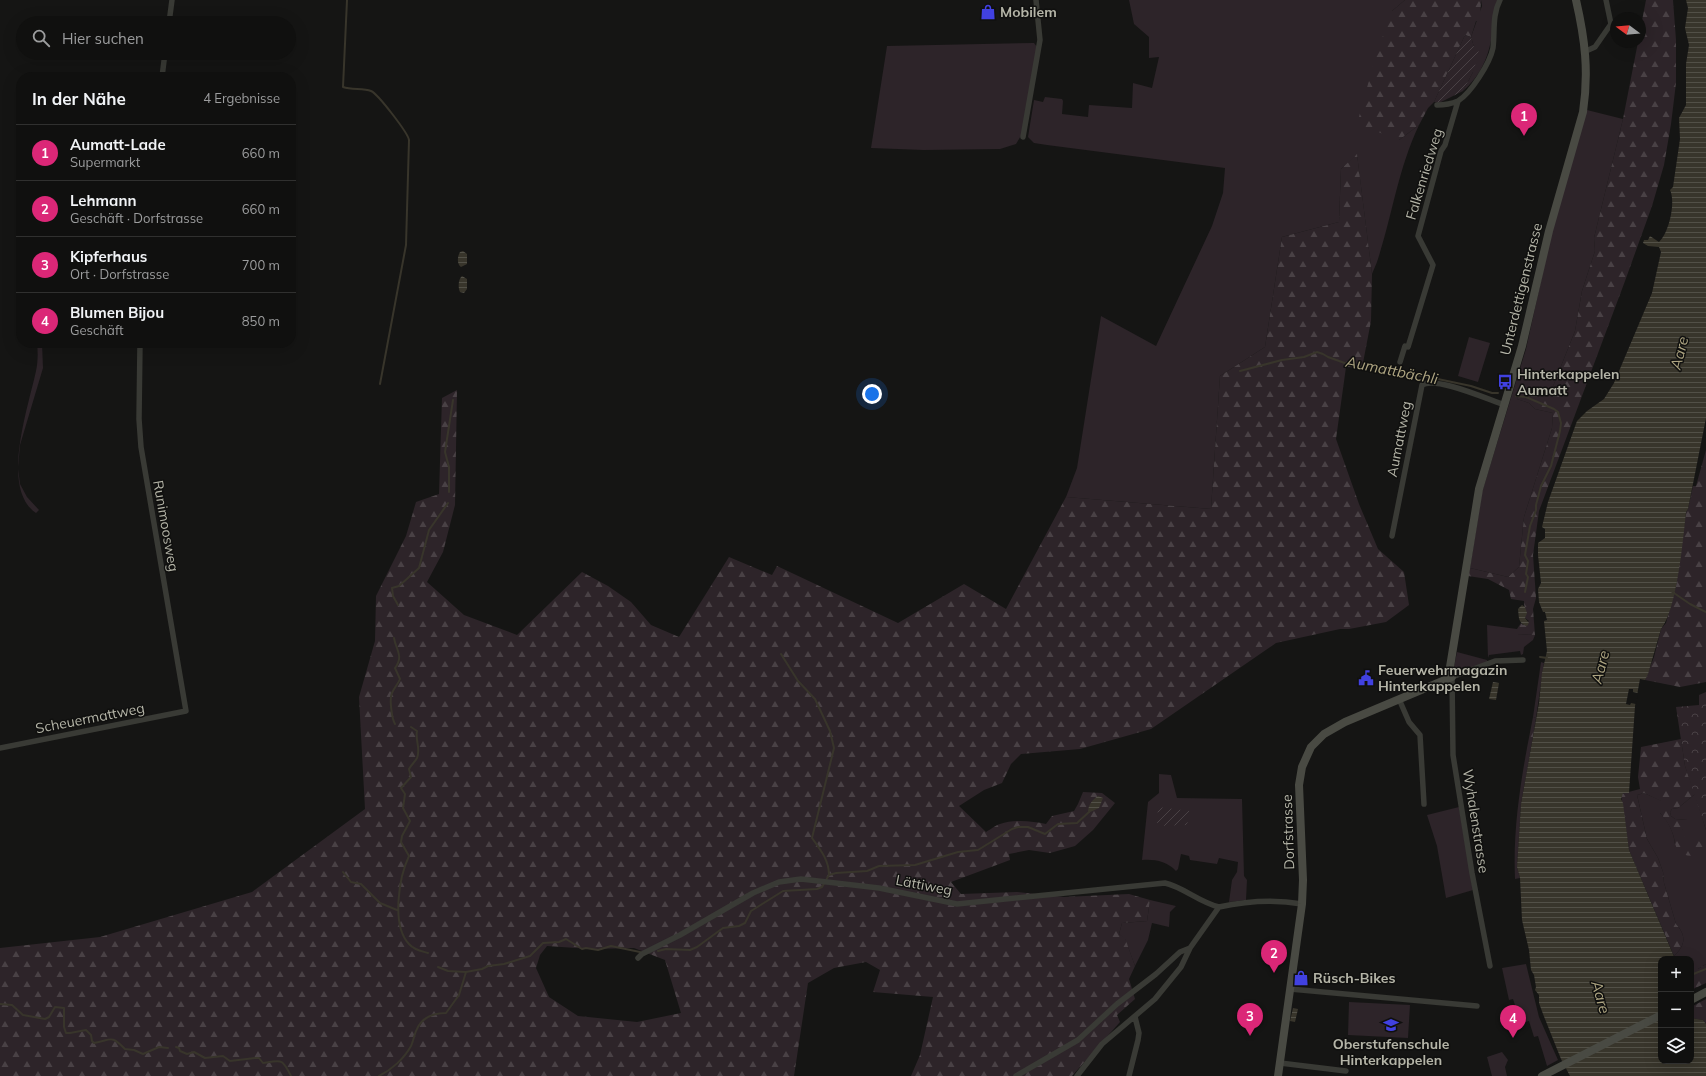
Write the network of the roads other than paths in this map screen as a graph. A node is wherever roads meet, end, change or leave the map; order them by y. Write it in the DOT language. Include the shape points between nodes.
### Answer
graph roads {
  1 [pos="172,0"];
  2 [pos="1036,0"];
  3 [pos="1500,0"];
  4 [pos="1576,0"];
  5 [pos="1606,0"];
  6 [pos="170,16"];
  7 [pos="1586,51"];
  8 [pos="164,60"];
  9 [pos="163,72"];
  10 [pos="1458,101"];
  11 [pos="1437,105"];
  12 [pos="1023,137"];
  13 [pos="140,348"];
  14 [pos="1400,362"];
  15 [pos="1505,405"];
  16 [pos="1392,536"];
  17 [pos="1523,660"];
  18 [pos="1452,677"];
  19 [pos="1399,699"];
  20 [pos="186,711"];
  21 [pos="0,748"];
  22 [pos="1424,804"];
  23 [pos="1302,904"];
  24 [pos="1219,907"];
  25 [pos="1190,948"];
  26 [pos="638,958"];
  27 [pos="1490,966"];
  28 [pos="1290,989"];
  29 [pos="1706,992"];
  30 [pos="1694,998"];
  31 [pos="1477,1006"];
  32 [pos="1135,1017"];
  33 [pos="1658,1017"];
  34 [pos="1280,1063"];
  35 [pos="1346,1071"];
  36 [pos="1016,1076"];
  37 [pos="1076,1076"];
  38 [pos="1128,1076"];
  39 [pos="1278,1076"];
  40 [pos="1542,1076"];
  1 -- 6 [label="street"];
  2 -- 12 [label="street" via="1040,40"];
  3 -- 10 [label="street, Falkenriedweg" via="1496,11 1493,49 1487,64 1470,90"];
  4 -- 7 [label="street, Unterdettigenstrasse"];
  5 -- 7 [label="street" via="1611,24 1595,47"];
  7 -- 15 [label="street, Unterdettigenstrasse" via="1586,92 1583,112 1549,231 1522,346"];
  8 -- 9 [label="street"];
  10 -- 11 [label="street"];
  10 -- 14 [label="street, Falkenriedweg" via="1441,151 1418,236 1433,265 1408,347 1405,346"];
  13 -- 20 [label="street, Runimoosweg" via="141,447"];
  15 -- 16 [label="street, Aumattweg" via="1460,389 1430,383 1422,385"];
  15 -- 18 [label="street, Unterdettigenstrasse" via="1485,466 1476,504 1450,667"];
  17 -- 18 [label="street" via="1496,661"];
  18 -- 19 [label="street, Dorfstrasse"];
  18 -- 27 [label="street, Wyhalenstrasse" via="1453,755"];
  19 -- 22 [label="street" via="1410,722 1420,735"];
  19 -- 23 [label="street, Dorfstrasse" via="1332,729 1318,739 1307,754 1302,767 1299,790"];
  20 -- 21 [label="street, Scheuermattweg"];
  23 -- 24 [label="street" via="1266,900"];
  23 -- 28 [label="street, Dorfstrasse"];
  24 -- 25 [label="street"];
  24 -- 26 [label="street, Lättiweg" via="1164,883 957,904 879,888 789,880 766,886"];
  25 -- 32 [label="street" via="1171,981"];
  25 -- 36 [label="street" via="1180,952 1078,1040"];
  28 -- 31 [label="street"];
  28 -- 34 [label="street, Dorfstrasse"];
  29 -- 30 [label="street"];
  32 -- 37 [label="street" via="1102,1044"];
  32 -- 38 [label="street" via="1138,1040"];
  33 -- 40 [label="street"];
  34 -- 35 [label="street"];
  34 -- 39 [label="street, Dorfstrasse"];
}
